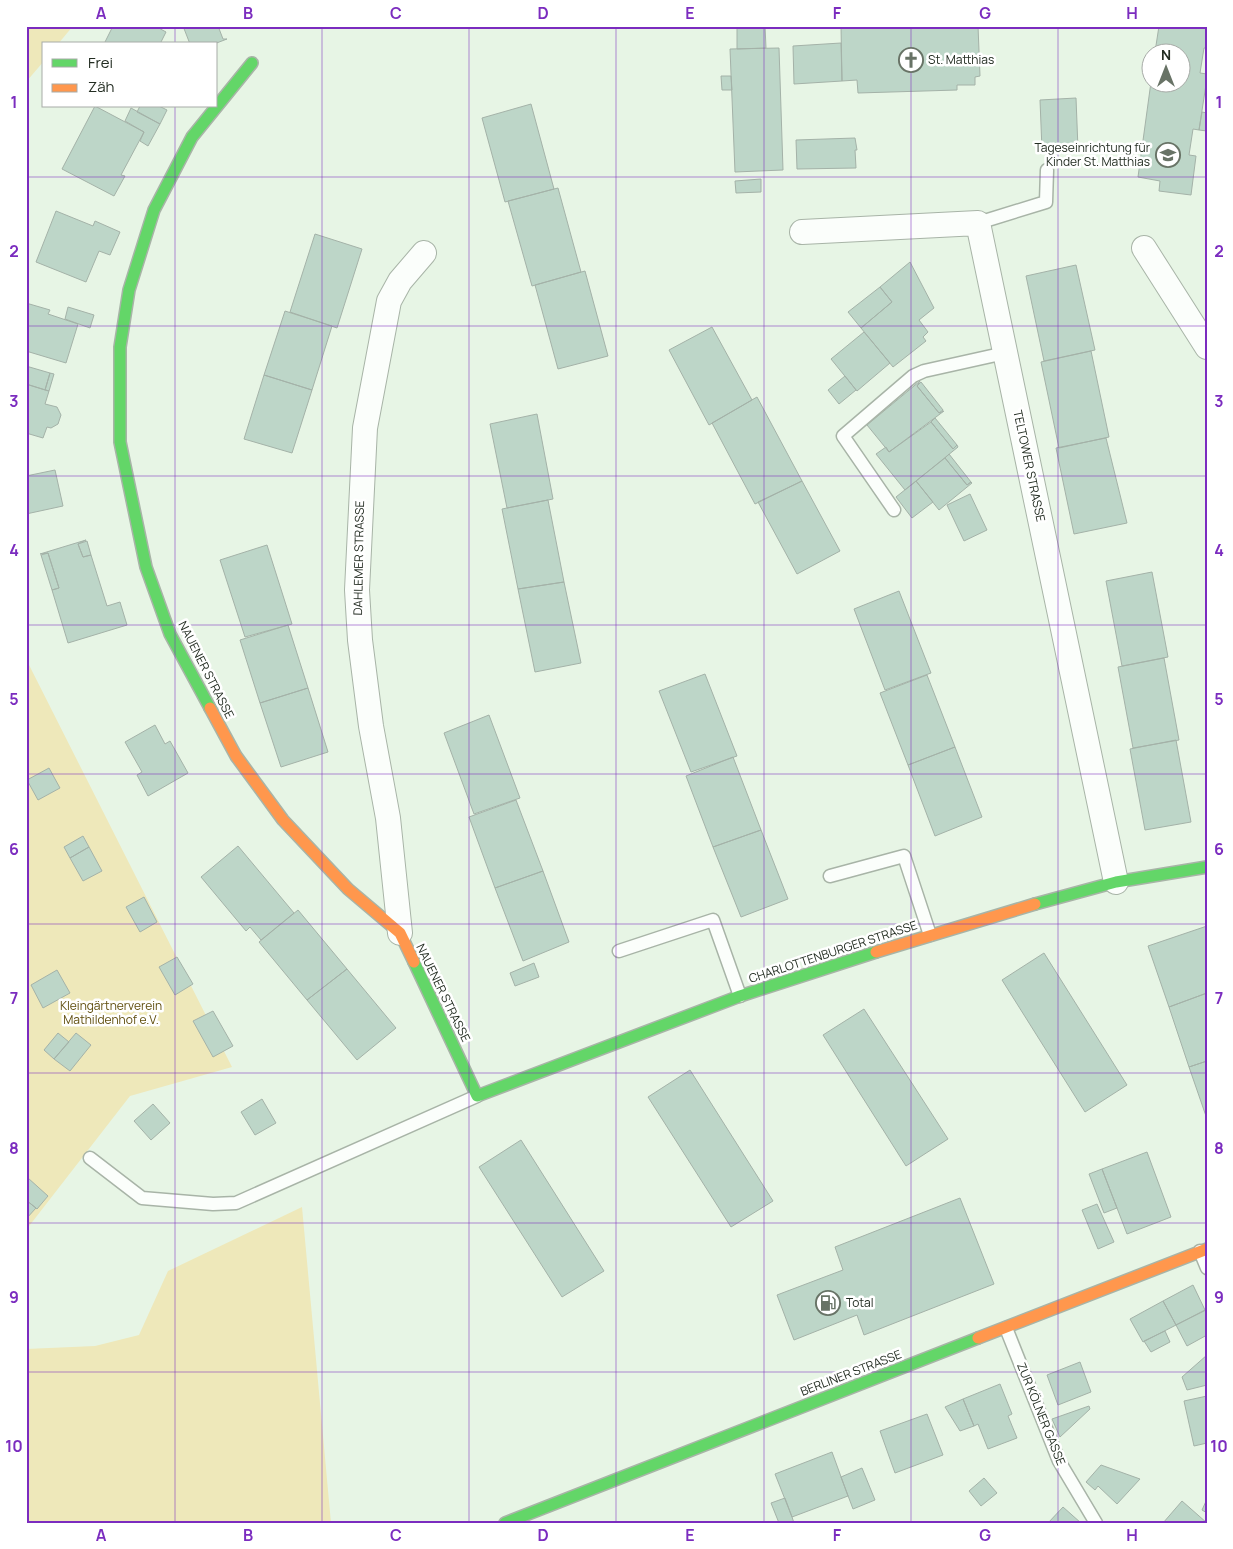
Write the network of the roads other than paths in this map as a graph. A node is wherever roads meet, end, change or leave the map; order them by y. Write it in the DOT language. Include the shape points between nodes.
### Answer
graph roads {
  1 [pos="252,63"];
  2 [pos="218,105"];
  3 [pos="216,108"];
  4 [pos="1048,170"];
  5 [pos="978,223"];
  6 [pos="802,232"];
  7 [pos="1144,248"];
  8 [pos="424,253"];
  9 [pos="1207,347"];
  10 [pos="1005,353"];
  11 [pos="894,510"];
  12 [pos="1207,867"];
  13 [pos="830,876"];
  14 [pos="1116,882"];
  15 [pos="400,933"];
  16 [pos="930,936"];
  17 [pos="619,951"];
  18 [pos="740,996"];
  19 [pos="478,1096"];
  20 [pos="90,1158"];
  21 [pos="1203,1250"];
  22 [pos="1207,1268"];
  23 [pos="1006,1328"];
  24 [pos="506,1523"];
  25 [pos="1096,1523"];
  1 -- 2 [label="street, NAUENER STRASSE"];
  3 -- 15 [label="street, NAUENER STRASSE" via="192,137 154,210 129,290 120,347 120,442 146,567 170,634 236,756 283,820 348,889"];
  4 -- 5 [label="lane" via="1046,202"];
  5 -- 6 [label="street"];
  5 -- 10 [label="street, TELTOWER STRASSE"];
  7 -- 9 [label="street"];
  8 -- 15 [label="street, DAHLEMER STRASSE" via="389,301 365,428 357,590 360,640 388,818"];
  10 -- 11 [label="lane" via="913,376 843,436"];
  10 -- 14 [label="street, TELTOWER STRASSE"];
  12 -- 14 [label="street, CHARLOTTENBURGER STRASSE"];
  13 -- 16 [label="lane" via="904,856"];
  14 -- 16 [label="street, CHARLOTTENBURGER STRASSE"];
  15 -- 19 [label="street, NAUENER STRASSE"];
  16 -- 18 [label="street, CHARLOTTENBURGER STRASSE"];
  17 -- 18 [label="lane" via="713,920"];
  18 -- 19 [label="street, CHARLOTTENBURGER STRASSE"];
  19 -- 20 [label="lane" via="236,1203 142,1198"];
  21 -- 22 [label="lane"];
  21 -- 23 [label="street, BERLINER STRASSE"];
  23 -- 24 [label="street, BERLINER STRASSE"];
  23 -- 25 [label="lane, ZUR KÖLNER GASSE" via="1059,1461"];
}
